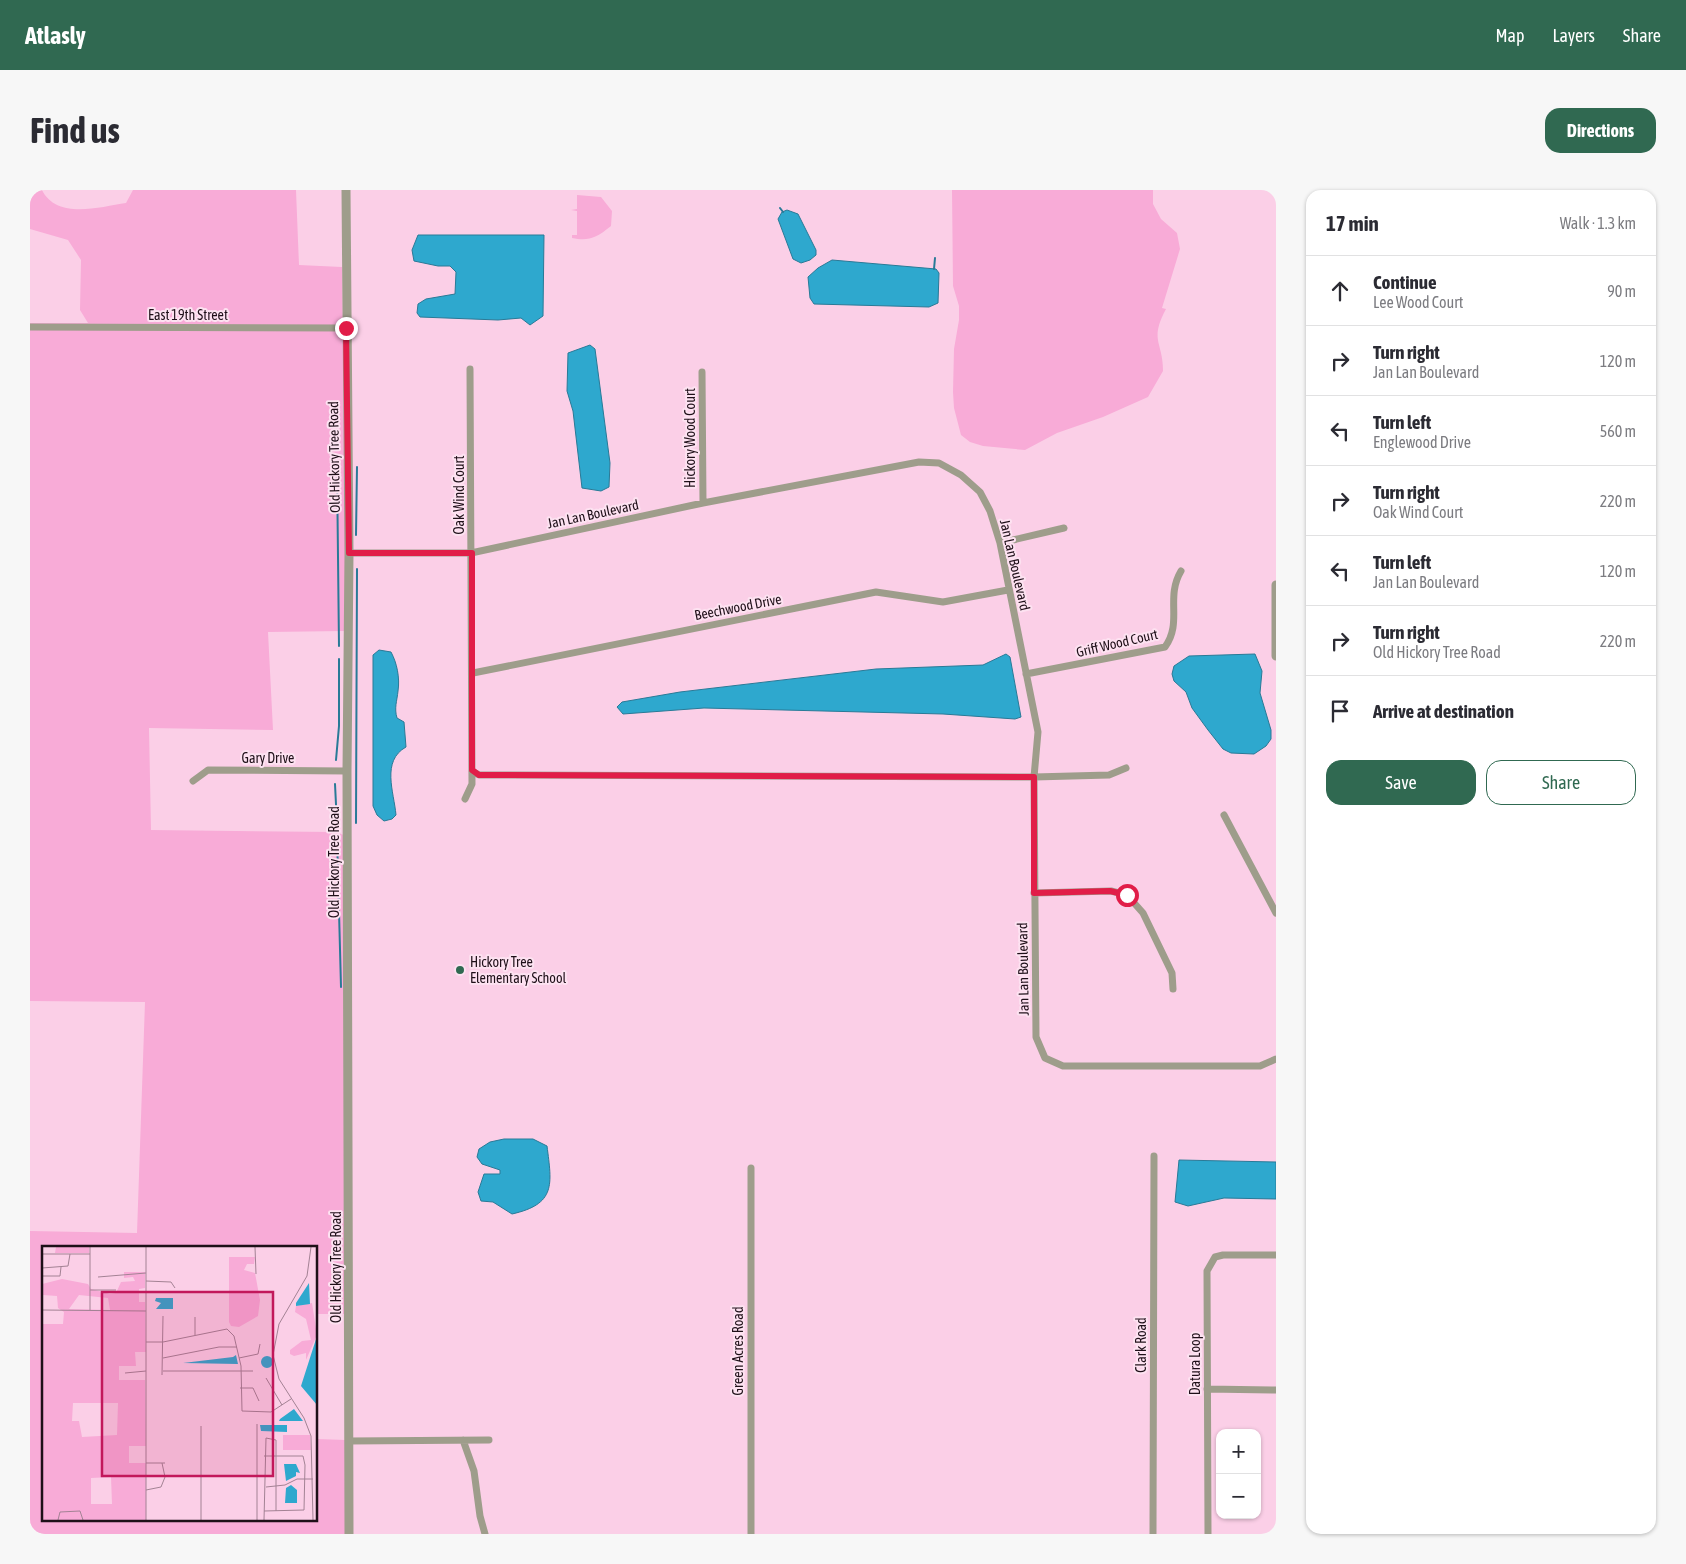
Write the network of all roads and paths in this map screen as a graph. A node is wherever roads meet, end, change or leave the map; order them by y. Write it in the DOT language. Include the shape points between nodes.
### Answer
graph roads {
  1 [pos="346,190"];
  2 [pos="30,327"];
  3 [pos="346,328"];
  4 [pos="470,369"];
  5 [pos="702,372"];
  6 [pos="703,503"];
  7 [pos="1064,528"];
  8 [pos="1000,543"];
  9 [pos="349,553"];
  10 [pos="472,553"];
  11 [pos="1181,571"];
  12 [pos="1276,585"];
  13 [pos="1008,590"];
  14 [pos="1276,656"];
  15 [pos="473,673"];
  16 [pos="1026,674"];
  17 [pos="1126,768"];
  18 [pos="472,770"];
  19 [pos="347,771"];
  20 [pos="1034,777"];
  21 [pos="193,781"];
  22 [pos="465,799"];
  23 [pos="1224,815"];
  24 [pos="1034,893"];
  25 [pos="1276,913"];
  26 [pos="1173,989"];
  27 [pos="1276,1059"];
  28 [pos="1154,1156"];
  29 [pos="751,1168"];
  30 [pos="1276,1255"];
  31 [pos="1207,1389"];
  32 [pos="1276,1390"];
  33 [pos="349,1440"];
  34 [pos="463,1440"];
  35 [pos="489,1440"];
  36 [pos="349,1534"];
  37 [pos="485,1534"];
  38 [pos="751,1534"];
  39 [pos="1153,1534"];
  40 [pos="1208,1534"];
  1 -- 3 [label="street, Old Hickory Tree Road"];
  2 -- 3 [label="street, East 19th Street"];
  3 -- 9 [label="street, Old Hickory Tree Road"];
  4 -- 10 [label="street, Oak Wind Court"];
  5 -- 6 [label="street, Hickory Wood Court"];
  6 -- 8 [label="street, Jan Lan Boulevard" via="896,466 939,463 961,474 980,492"];
  6 -- 10 [label="street, Jan Lan Boulevard"];
  7 -- 8 [label="street"];
  8 -- 13 [label="street, Jan Lan Boulevard"];
  9 -- 10 [label="street, Jan Lan Boulevard"];
  9 -- 19 [label="street, Old Hickory Tree Road"];
  10 -- 15 [label="street, Oak Wind Court"];
  11 -- 16 [label="street, Griff Wood Court" via="1174,583 1173,636 1164,647"];
  12 -- 14 [label="street"];
  13 -- 15 [label="street, Beechwood Drive" via="943,602 876,592"];
  13 -- 16 [label="street, Jan Lan Boulevard"];
  15 -- 18 [label="street, Oak Wind Court"];
  16 -- 20 [label="street, Jan Lan Boulevard" via="1038,732"];
  17 -- 20 [label="street" via="1109,775"];
  18 -- 20 [label="street" via="479,775"];
  18 -- 22 [label="street, Oak Wind Court" via="472,784"];
  19 -- 21 [label="street, Gary Drive" via="208,770"];
  19 -- 33 [label="street, Old Hickory Tree Road"];
  20 -- 24 [label="street, Jan Lan Boulevard"];
  23 -- 25 [label="street"];
  24 -- 26 [label="street" via="1110,891 1127,895 1142,913 1172,973"];
  24 -- 27 [label="street, Jan Lan Boulevard" via="1036,1037 1045,1058 1063,1066 1260,1066"];
  28 -- 39 [label="street, Clark Road"];
  29 -- 38 [label="street, Green Acres Road"];
  30 -- 31 [label="street, Datura Loop" via="1223,1255 1210,1263 1207,1271"];
  31 -- 32 [label="street"];
  31 -- 40 [label="street, Datura Loop"];
  33 -- 34 [label="street"];
  33 -- 36 [label="street, Old Hickory Tree Road"];
  34 -- 35 [label="street"];
  34 -- 37 [label="street" via="474,1471"];
}
